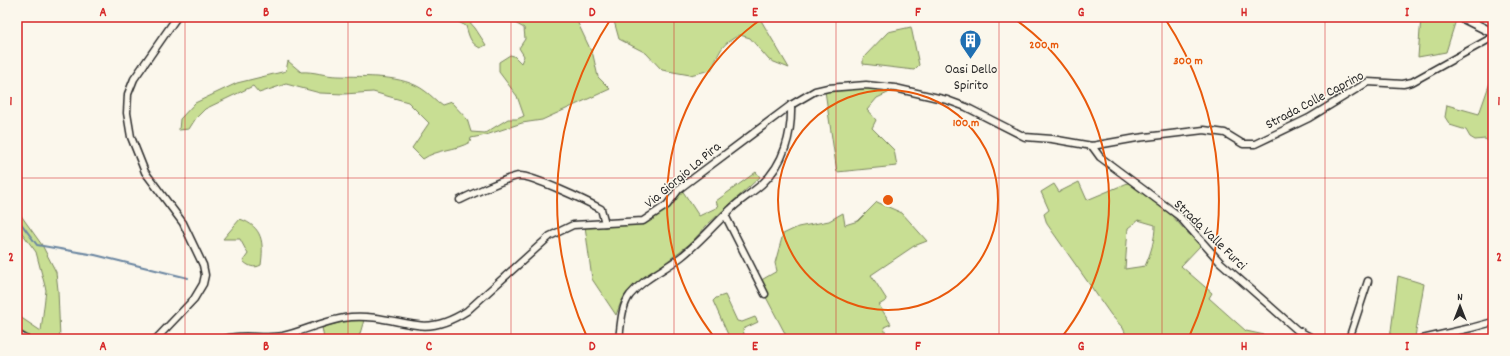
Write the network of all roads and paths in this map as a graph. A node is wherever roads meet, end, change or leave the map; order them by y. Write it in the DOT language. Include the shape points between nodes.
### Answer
graph roads {
  1 [pos="177,17"];
  2 [pos="1461,17"];
  3 [pos="1493,33"];
  4 [pos="1493,37"];
  5 [pos="791,105"];
  6 [pos="1092,146"];
  7 [pos="460,200"];
  8 [pos="724,215"];
  9 [pos="605,223"];
  10 [pos="1368,281"];
  11 [pos="765,294"];
  12 [pos="1493,322"];
  13 [pos="17,334"];
  14 [pos="26,339"];
  15 [pos="156,339"];
  16 [pos="225,339"];
  17 [pos="263,339"];
  18 [pos="619,339"];
  19 [pos="1314,339"];
  20 [pos="1349,339"];
  21 [pos="1422,339"];
  1 -- 15 [label="street" via="134,80 128,94 127,113 131,137 142,166 182,223 203,265 205,275 194,299"];
  2 -- 3 [label="street"];
  4 -- 6 [label="street, Strada Colle Caprino" via="1412,82 1368,82 1309,118 1255,144 1243,144 1225,134 1204,130"];
  5 -- 6 [label="street, Via Giorgio La Pira" via="804,96 828,88 866,85 895,88 966,107 1025,137"];
  5 -- 8 [label="street" via="789,138 774,172"];
  5 -- 9 [label="street, Via Giorgio La Pira" via="679,189 667,205 655,215 643,221"];
  6 -- 19 [label="street, Strada Valle Furci" via="1100,157 1178,216 1220,262 1297,330"];
  7 -- 9 [label="street" via="519,175 589,202 601,209"];
  8 -- 11 [label="street"];
  8 -- 18 [label="street" via="696,245 639,286 630,296 624,306"];
  9 -- 17 [label="street, Via Giorgio La Pira" via="573,226 550,236 466,311 446,322 419,326 394,320 350,317"];
  10 -- 20 [label="street"];
  12 -- 21 [label="street"];
  13 -- 14 [label="street"];
  16 -- 17 [label="street, Via Giorgio La Pira" via="243,335"];
}
